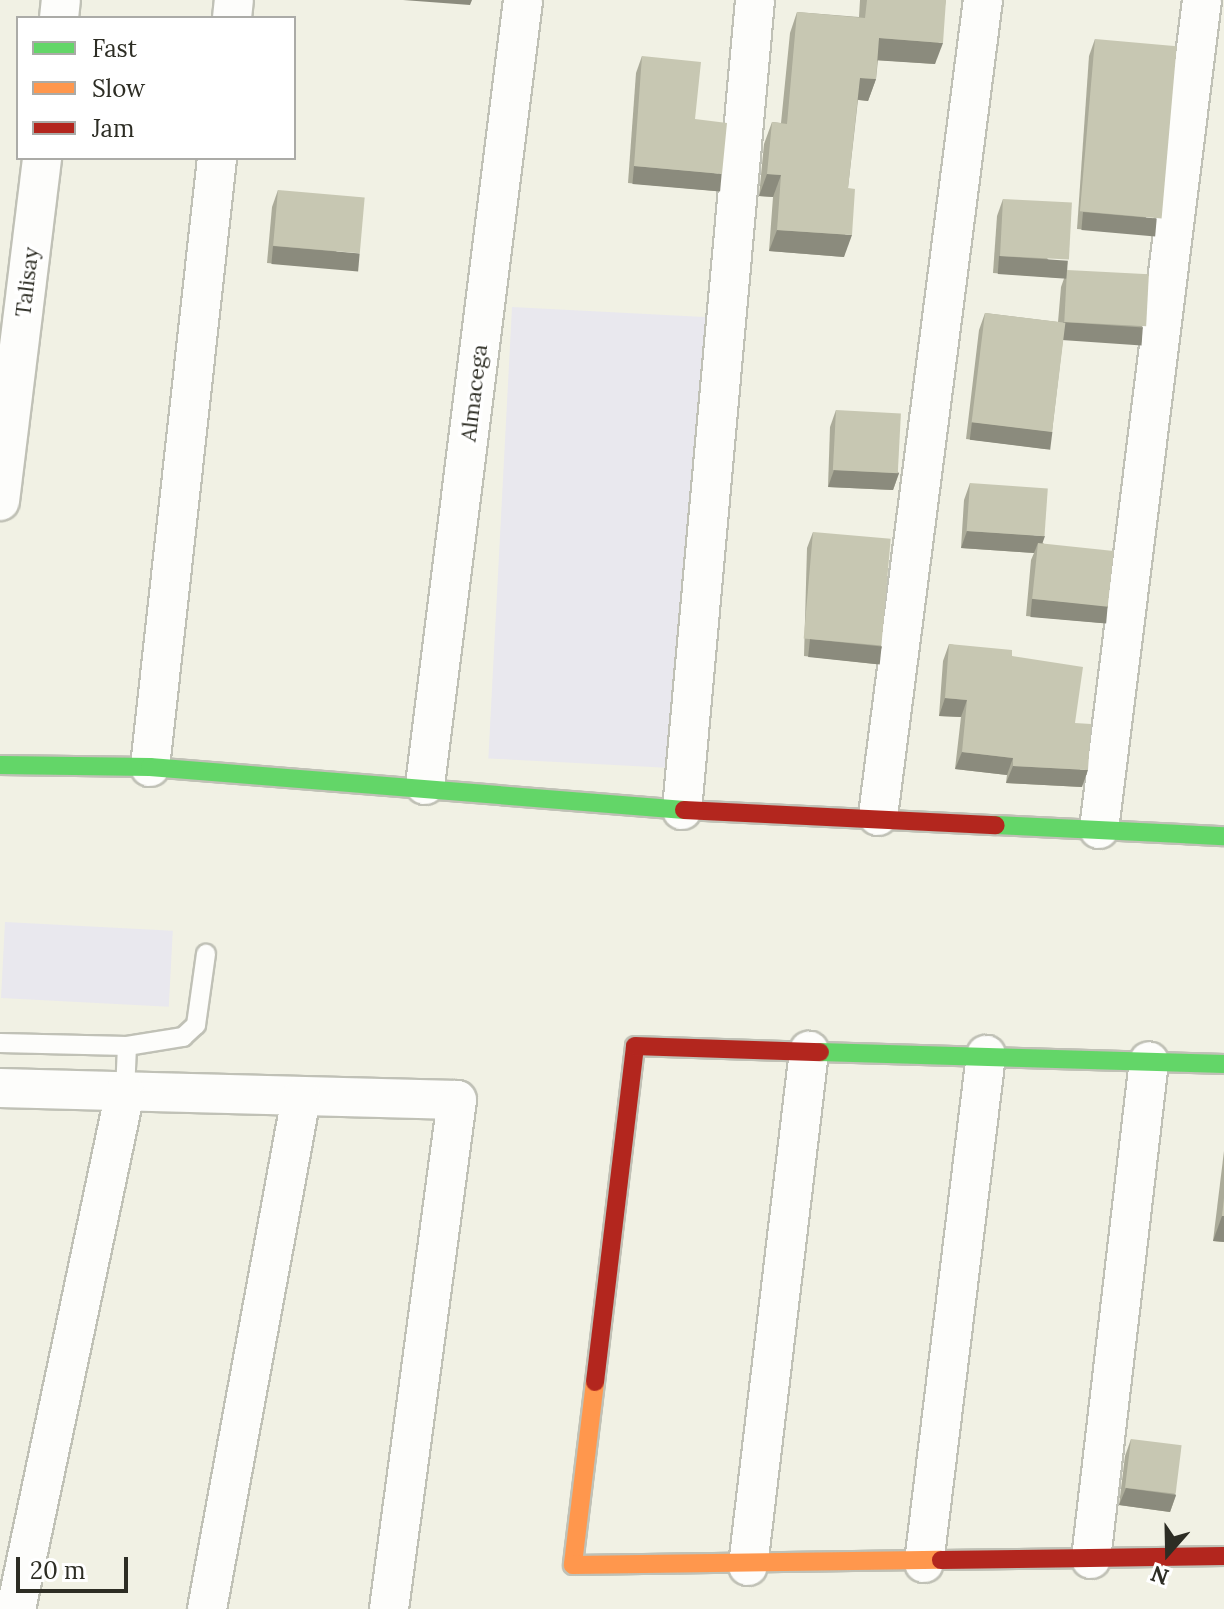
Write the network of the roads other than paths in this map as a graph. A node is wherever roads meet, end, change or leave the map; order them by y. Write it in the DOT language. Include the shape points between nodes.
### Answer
graph roads {
  1 [pos="523,0"];
  2 [pos="755,0"];
  3 [pos="983,0"];
  4 [pos="1202,0"];
  5 [pos="42,160"];
  6 [pos="217,160"];
  7 [pos="0,501"];
  8 [pos="0,765"];
  9 [pos="150,767"];
  10 [pos="425,785"];
  11 [pos="682,810"];
  12 [pos="878,816"];
  13 [pos="1099,829"];
  14 [pos="1224,836"];
  15 [pos="206,954"];
  16 [pos="0,1043"];
  17 [pos="127,1046"];
  18 [pos="809,1051"];
  19 [pos="986,1055"];
  20 [pos="1149,1061"];
  21 [pos="1224,1064"];
  22 [pos="0,1088"];
  23 [pos="125,1092"];
  24 [pos="301,1098"];
  25 [pos="1224,1556"];
  26 [pos="1091,1559"];
  27 [pos="924,1563"];
  28 [pos="748,1566"];
  29 [pos="16,1609"];
  30 [pos="207,1609"];
  31 [pos="389,1609"];
  1 -- 10 [label="street, Almacega"];
  2 -- 11 [label="street"];
  3 -- 12 [label="street"];
  4 -- 13 [label="street"];
  5 -- 7 [label="street, Talisay"];
  6 -- 9 [label="street"];
  8 -- 9 [label="street"];
  9 -- 10 [label="street"];
  10 -- 11 [label="street"];
  11 -- 12 [label="street"];
  12 -- 13 [label="street"];
  13 -- 14 [label="street"];
  15 -- 17 [label="lane" via="196,1025 183,1037"];
  16 -- 17 [label="lane"];
  17 -- 23 [label="lane"];
  18 -- 19 [label="street"];
  18 -- 28 [label="street"];
  18 -- 28 [label="street" via="635,1046 573,1565"];
  19 -- 20 [label="street"];
  19 -- 27 [label="street"];
  20 -- 21 [label="street"];
  20 -- 26 [label="street"];
  22 -- 23 [label="street"];
  23 -- 24 [label="street"];
  23 -- 29 [label="street"];
  24 -- 30 [label="street"];
  24 -- 31 [label="street" via="457,1100"];
  25 -- 26 [label="street"];
  26 -- 27 [label="street"];
  27 -- 28 [label="street"];
}
